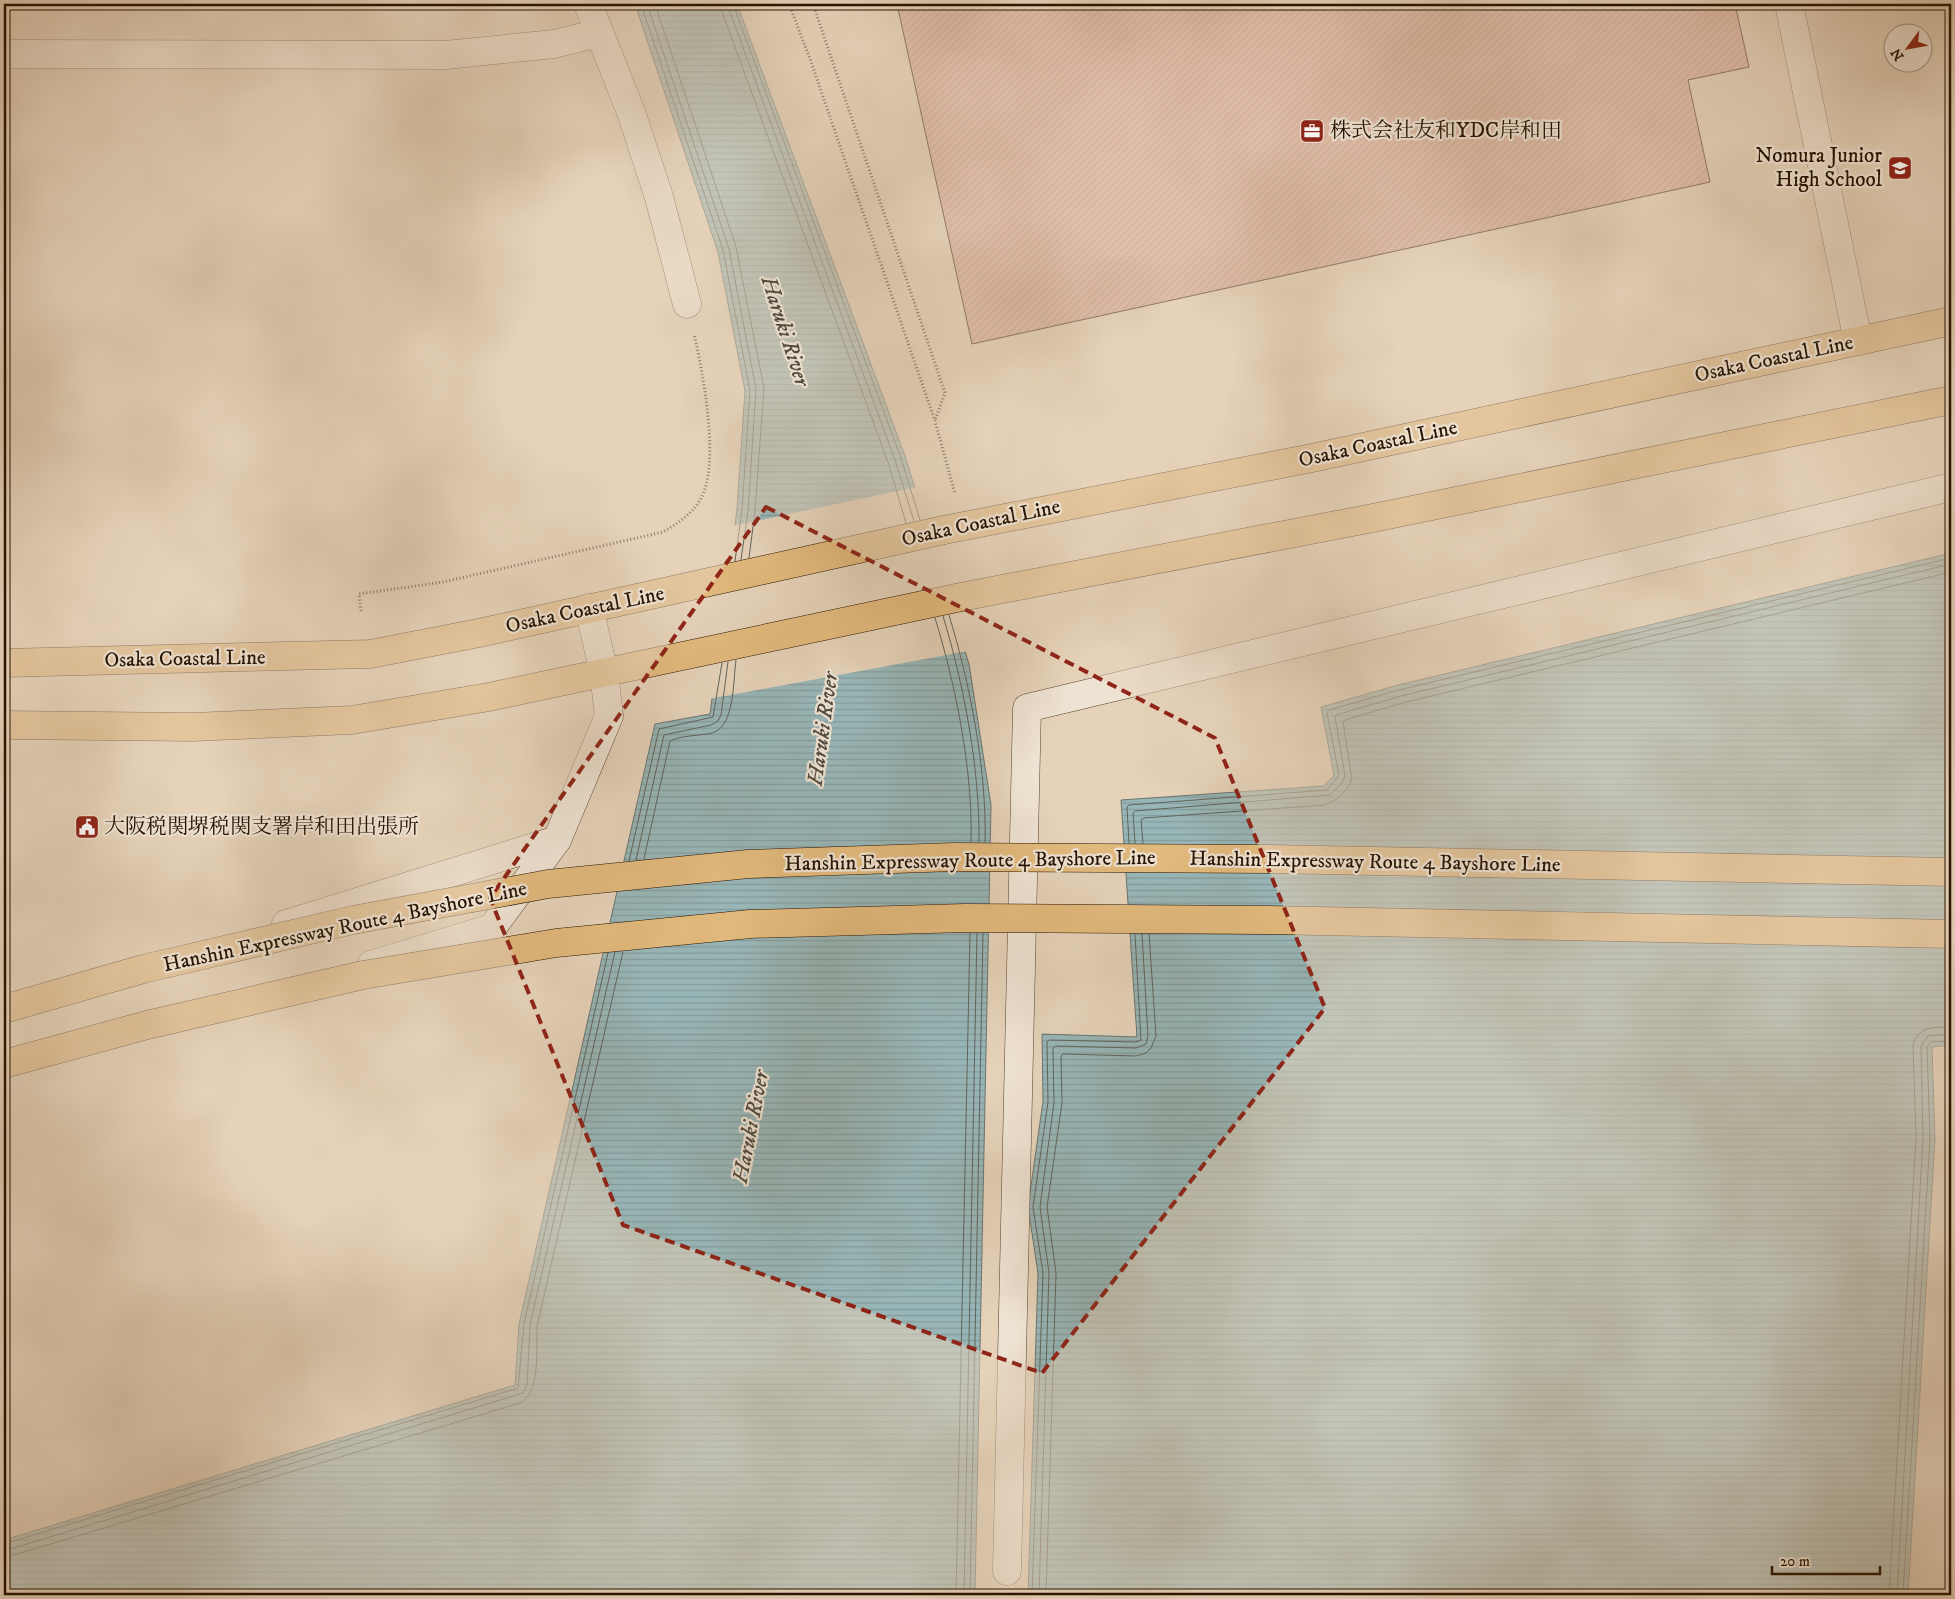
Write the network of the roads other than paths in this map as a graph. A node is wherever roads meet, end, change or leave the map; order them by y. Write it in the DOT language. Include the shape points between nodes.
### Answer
graph roads {
  1 [pos="588,4"];
  2 [pos="1789,4"];
  3 [pos="599,33"];
  4 [pos="4,54"];
  5 [pos="687,304"];
  6 [pos="1951,321"];
  7 [pos="1858,341"];
  8 [pos="1951,400"];
  9 [pos="1951,487"];
  10 [pos="589,608"];
  11 [pos="4,663"];
  12 [pos="604,673"];
  13 [pos="4,725"];
  14 [pos="557,840"];
  15 [pos="1951,872"];
  16 [pos="1951,934"];
  17 [pos="4,1010"];
  18 [pos="4,1064"];
  19 [pos="4,1076"];
  20 [pos="1007,1571"];
  1 -- 3 [label="street"];
  2 -- 7 [label="street"];
  3 -- 4 [label="street" via="554,44 446,55"];
  3 -- 5 [label="street" via="632,112 659,197"];
  6 -- 7 [label="main road, Osaka Coastal Line"];
  7 -- 10 [label="main road, Osaka Coastal Line" via="1312,458 944,530"];
  8 -- 12 [label="main road" via="1383,516 961,597"];
  9 -- 20 [label="street" via="1027,708"];
  10 -- 11 [label="main road, Osaka Coastal Line" via="370,654"];
  10 -- 12 [label="street"];
  12 -- 13 [label="main road" via="489,697 352,720 193,727"];
  12 -- 14 [label="street" via="609,716"];
  14 -- 17 [label="street"];
  14 -- 19 [label="street" via="492,928"];
  15 -- 17 [label="main road, Hanshin Expressway Route 4 Bayshore Line, bridge" via="1268,859 954,857 748,864 548,884 353,920 143,969"];
  16 -- 18 [label="main road, bridge" via="984,918 750,924 556,943 363,975 148,1025"];
}
